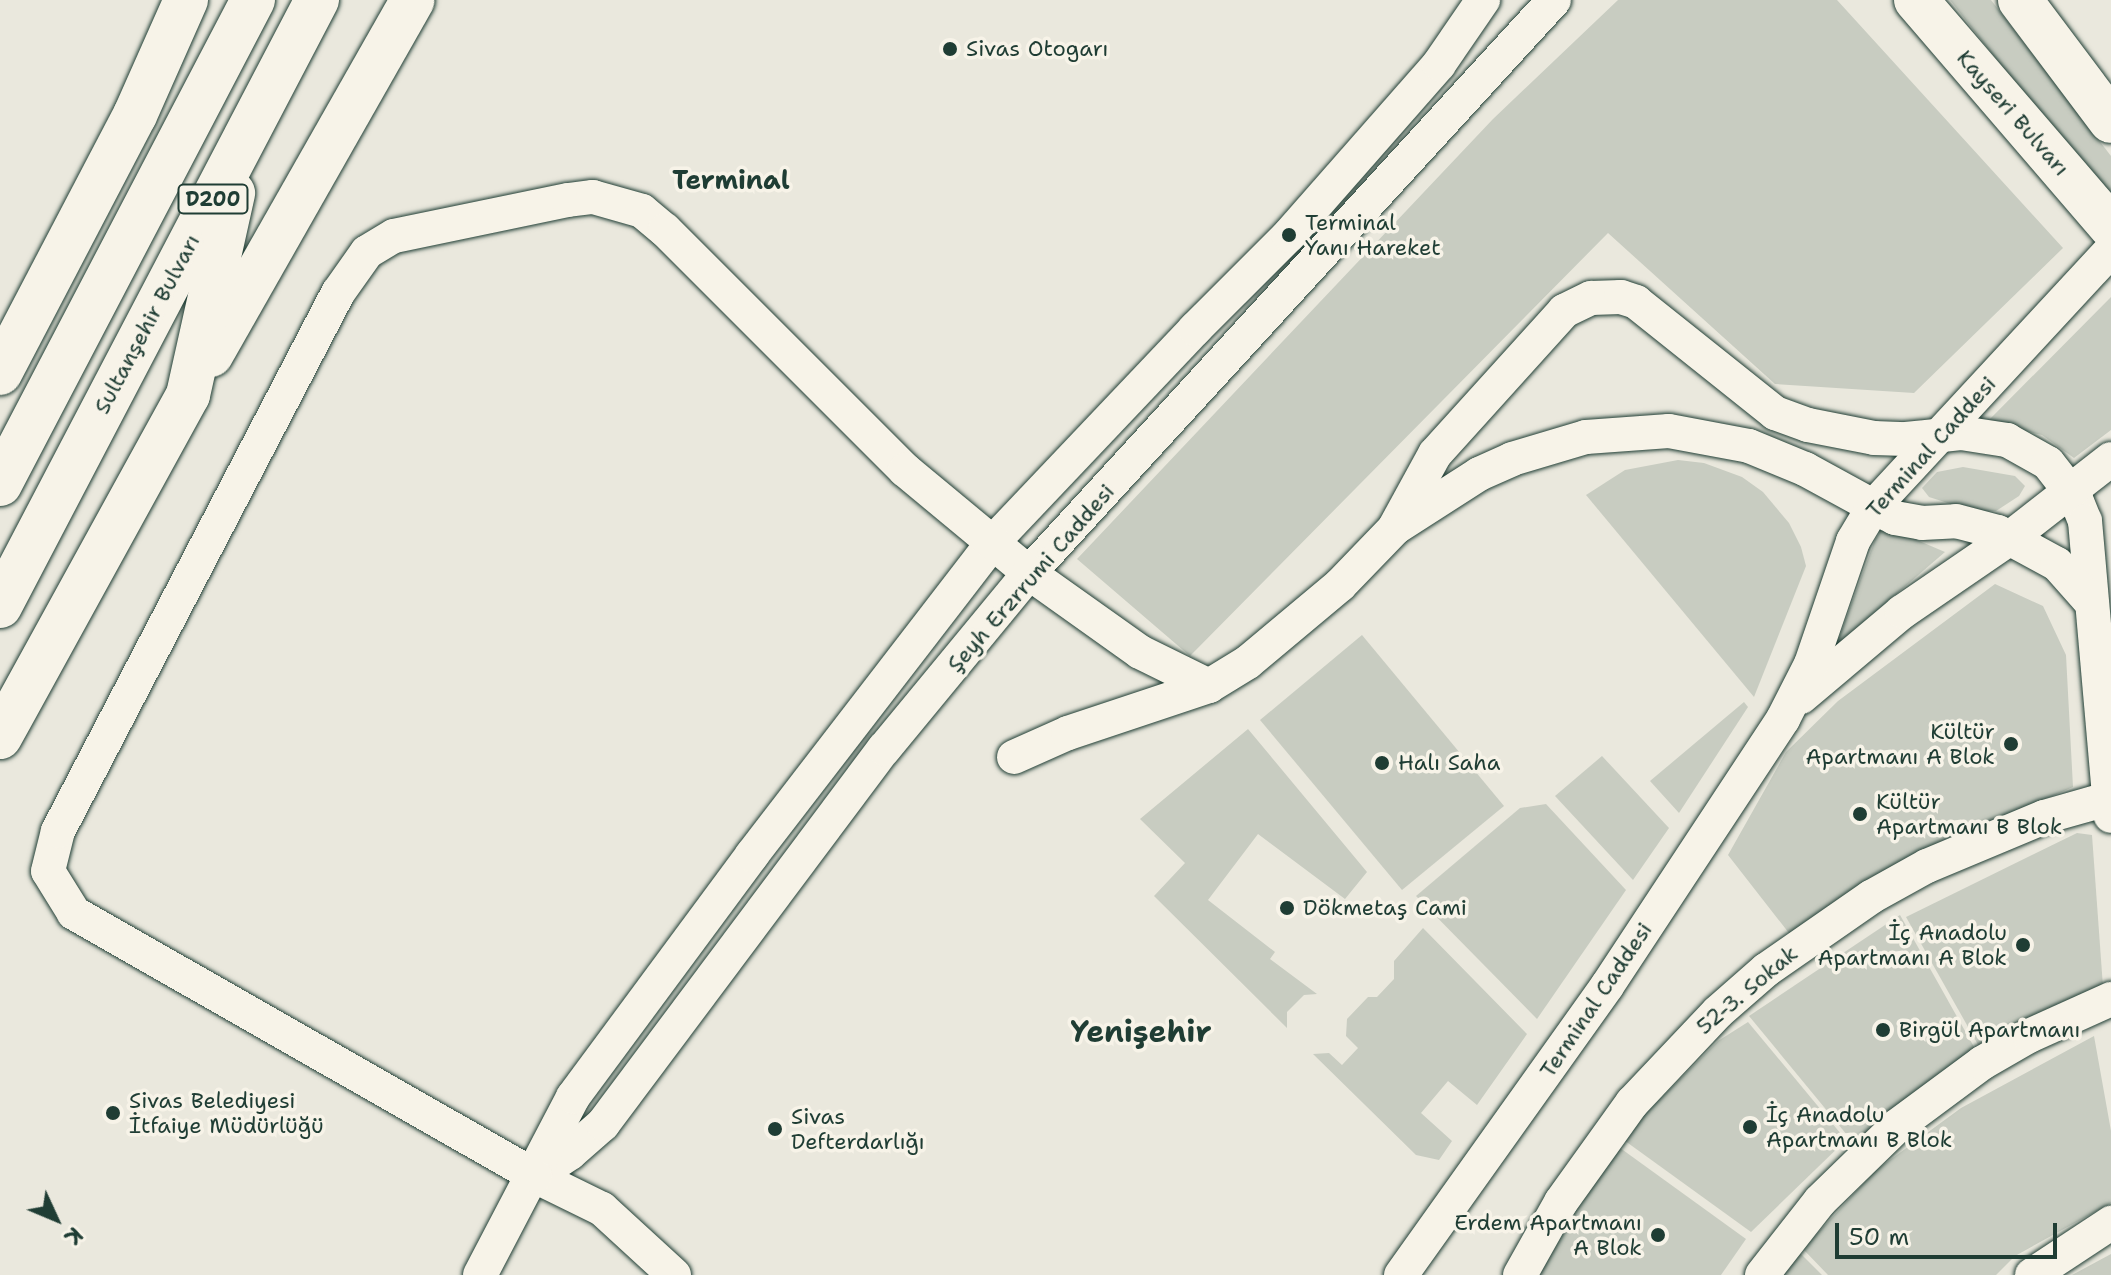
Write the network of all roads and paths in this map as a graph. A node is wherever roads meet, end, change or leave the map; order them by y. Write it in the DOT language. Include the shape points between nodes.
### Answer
graph roads {
  1 [pos="186,0"];
  2 [pos="206,0"];
  3 [pos="253,0"];
  4 [pos="317,0"];
  5 [pos="413,0"];
  6 [pos="1483,0"];
  7 [pos="1554,0"];
  8 [pos="1916,0"];
  9 [pos="2020,0"];
  10 [pos="135,115"];
  11 [pos="2111,121"];
  12 [pos="245,136"];
  13 [pos="2111,227"];
  14 [pos="2111,250"];
  15 [pos="0,373"];
  16 [pos="188,395"];
  17 [pos="1938,437"];
  18 [pos="2111,459"];
  19 [pos="0,484"];
  20 [pos="2070,491"];
  21 [pos="1874,506"];
  22 [pos="1395,528"];
  23 [pos="2010,538"];
  24 [pos="993,542"];
  25 [pos="1029,573"];
  26 [pos="2090,601"];
  27 [pos="0,606"];
  28 [pos="1209,686"];
  29 [pos="1783,719"];
  30 [pos="0,737"];
  31 [pos="1014,757"];
  32 [pos="2110,804"];
  33 [pos="2111,999"];
  34 [pos="535,1176"];
  35 [pos="2111,1223"];
  36 [pos="480,1275"];
  37 [pos="674,1275"];
  38 [pos="1401,1275"];
  39 [pos="1520,1275"];
  40 [pos="1762,1275"];
  41 [pos="2032,1275"];
  1 -- 10 [label="main road"];
  2 -- 10 [label="main road"];
  3 -- 19 [label="main road, D200"];
  4 -- 12 [label="main road, Sultanşehir Bulvarı / D200"];
  5 -- 16 [label="main road"];
  6 -- 24 [label="street, Şeyh Erzrrumi Caddesi" via="1439,64 1289,235"];
  7 -- 25 [label="street, Şeyh Erzrrumi Caddesi"];
  8 -- 13 [label="main road, Kayseri Bulvarı"];
  9 -- 11 [label="main road"];
  10 -- 15 [label="main road"];
  12 -- 16 [label="main road"];
  12 -- 27 [label="main road, Sultanşehir Bulvarı / D200"];
  14 -- 17 [label="street, Terminal Caddesi"];
  16 -- 30 [label="main road"];
  17 -- 20 [label="street" via="1984,434 2007,440 2048,463"];
  17 -- 21 [label="street, Terminal Caddesi"];
  17 -- 22 [label="street" via="1842,433 1775,413 1649,310 1621,297 1591,298 1564,311 1435,454"];
  18 -- 20 [label="street, Terminal Caddesi"];
  20 -- 23 [label="street, Terminal Caddesi"];
  20 -- 26 [label="street" via="2085,521"];
  21 -- 22 [label="street" via="1749,446 1669,431 1627,431 1512,459"];
  21 -- 23 [label="street" via="1907,521 1965,523"];
  21 -- 29 [label="street, Terminal Caddesi" via="1853,541 1811,664"];
  22 -- 28 [label="street" via="1330,594 1248,662"];
  23 -- 26 [label="street" via="2057,564"];
  23 -- 29 [label="street, Terminal Caddesi" via="1891,621 1811,686"];
  24 -- 25 [label="street"];
  24 -- 34 [label="street, Şeyh Erzrrumi Caddesi" via="573,1097"];
  24 -- 34 [label="street" via="905,470 642,211 593,197 568,200 394,236 367,252 338,293 58,831 48,871 74,913"];
  25 -- 28 [label="street" via="1140,652"];
  25 -- 34 [label="street, Şeyh Erzrrumi Caddesi" via="884,749 603,1124"];
  26 -- 32 [label="street"];
  28 -- 31 [label="street" via="1068,733"];
  29 -- 38 [label="street, Terminal Caddesi" via="1599,998"];
  32 -- 39 [label="street, 52-3. Sokak" via="2044,817 1927,866 1766,970 1672,1056 1632,1103 1561,1202"];
  33 -- 40 [label="street" via="1982,1063 1897,1126 1820,1201"];
  34 -- 36 [label="street, Şeyh Erzrrumi Caddesi"];
  34 -- 37 [label="street" via="602,1209"];
  35 -- 41 [label="street"];
}
